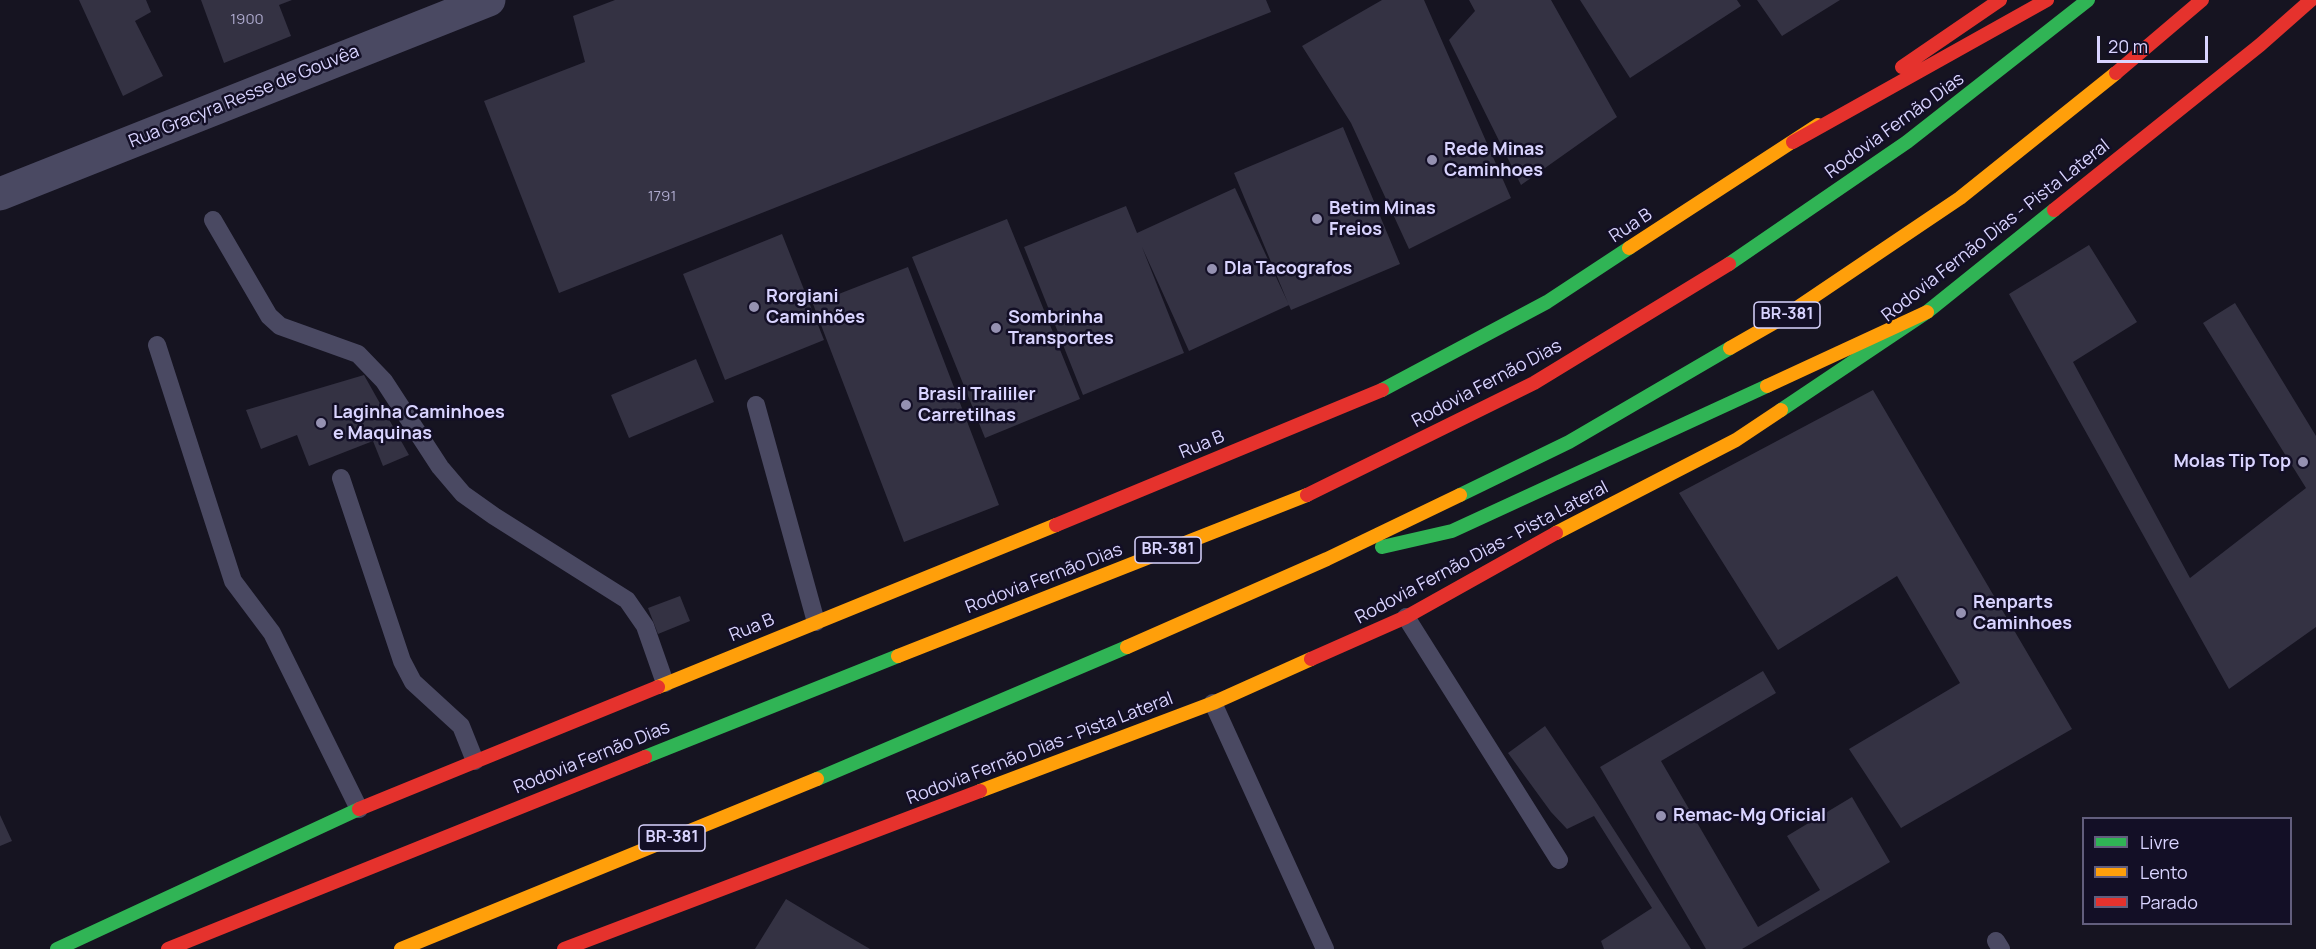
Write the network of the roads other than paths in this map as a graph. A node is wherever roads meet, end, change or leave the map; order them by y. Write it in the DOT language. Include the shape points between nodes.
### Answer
graph roads {
  1 [pos="489,0"];
  2 [pos="2000,0"];
  3 [pos="2047,0"];
  4 [pos="2088,0"];
  5 [pos="2202,0"];
  6 [pos="2311,0"];
  7 [pos="1793,142"];
  8 [pos="0,194"];
  9 [pos="213,220"];
  10 [pos="1926,312"];
  11 [pos="157,345"];
  12 [pos="756,405"];
  13 [pos="341,478"];
  14 [pos="1327,560"];
  15 [pos="1406,617"];
  16 [pos="816,622"];
  17 [pos="665,683"];
  18 [pos="1212,703"];
  19 [pos="475,761"];
  20 [pos="359,808"];
  21 [pos="1559,860"];
  22 [pos="57,949"];
  23 [pos="168,949"];
  24 [pos="401,949"];
  25 [pos="564,949"];
  26 [pos="1325,949"];
  1 -- 8 [label="street, Rua Gracyra Resse de Gouvêa"];
  2 -- 7 [label="main road, Rua B"];
  3 -- 7 [label="main road"];
  4 -- 23 [label="main road, Rodovia Fernão Dias / BR-381" via="1907,142 1750,251 1534,383 1300,499 817,687"];
  5 -- 14 [label="main road, BR-381" via="1959,198 1779,320 1569,442"];
  6 -- 10 [label="main road, Rodovia Fernão Dias - Pista Lateral / BR-381"];
  7 -- 16 [label="main road, Rua B" via="1547,302 1367,398"];
  9 -- 17 [label="lane" via="269,316 280,326 358,354 384,381 440,467 463,494 627,600 645,626"];
  10 -- 14 [label="main road, BR-381" via="1452,531"];
  10 -- 15 [label="main road, Rodovia Fernão Dias - Pista Lateral / BR-381" via="1736,440"];
  11 -- 20 [label="lane" via="233,581 272,633"];
  12 -- 16 [label="lane"];
  13 -- 19 [label="lane" via="402,661 413,682 461,726"];
  14 -- 24 [label="main road, BR-381" via="944,727"];
  15 -- 18 [label="main road, Rodovia Fernão Dias - Pista Lateral / BR-381"];
  15 -- 21 [label="lane"];
  16 -- 17 [label="main road, Rua B"];
  17 -- 19 [label="main road, Rua B"];
  18 -- 25 [label="main road, Rodovia Fernão Dias - Pista Lateral / BR-381"];
  18 -- 26 [label="lane"];
  19 -- 20 [label="main road, Rua B"];
  20 -- 22 [label="main road, Rua B"];
}
